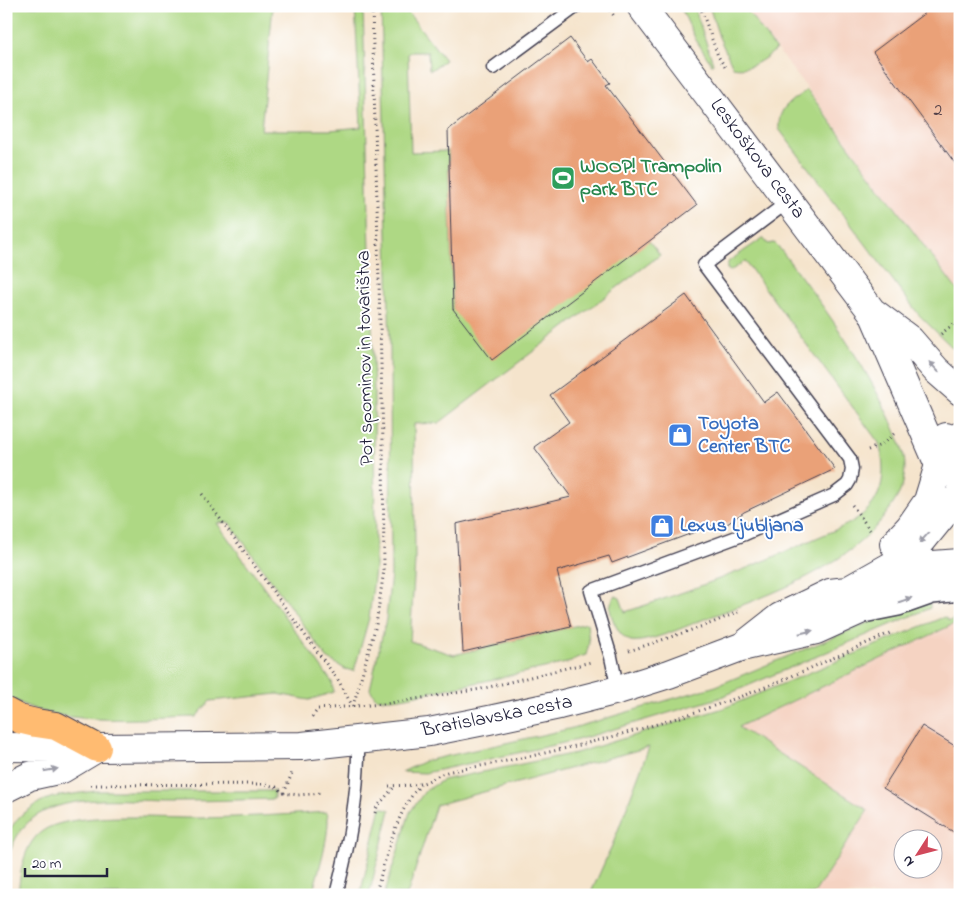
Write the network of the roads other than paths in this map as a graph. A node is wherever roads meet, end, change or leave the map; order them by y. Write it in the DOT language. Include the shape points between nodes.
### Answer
graph roads {
  1 [pos="577,6"];
  2 [pos="642,6"];
  3 [pos="493,68"];
  4 [pos="789,201"];
  5 [pos="873,312"];
  6 [pos="960,391"];
  7 [pos="954,476"];
  8 [pos="960,563"];
  9 [pos="960,588"];
  10 [pos="830,593"];
  11 [pos="858,611"];
  12 [pos="742,647"];
  13 [pos="618,690"];
  14 [pos="6,712"];
  15 [pos="358,741"];
  16 [pos="6,747"];
  17 [pos="97,748"];
  18 [pos="12,799"];
  19 [pos="336,895"];
  1 -- 3 [label="lane"];
  2 -- 4 [label="street, Leskoškova cesta"];
  4 -- 5 [label="street, Leskoškova cesta"];
  4 -- 13 [label="lane" via="704,264 850,459 850,480 842,490 818,503 745,534 591,591"];
  6 -- 5 [label="street, Leskoškova cesta, one-way" via="910,340"];
  5 -- 7 [label="street, Leskoškova cesta" via="886,342 915,375 933,406"];
  7 -- 10 [label="street" via="886,551 839,582"];
  7 -- 10 [label="street, one-way" via="920,543 902,560 847,591"];
  8 -- 11 [label="street, Bratislavska cesta" via="932,565 892,586"];
  11 -- 9 [label="street, one-way" via="898,603 932,591"];
  10 -- 12 [label="street" via="780,617"];
  12 -- 11 [label="street, Bratislavska cesta, one-way" via="816,630"];
  12 -- 13 [label="street, Bratislavska cesta"];
  13 -- 15 [label="street, Bratislavska cesta" via="490,720"];
  14 -- 17 [label="highway" via="36,724 56,726"];
  15 -- 17 [label="street, Bratislavska cesta" via="302,746"];
  15 -- 19 [label="lane" via="357,789"];
  16 -- 17 [label="street, Bratislavska cesta"];
  18 -- 17 [label="street, one-way" via="30,776 62,769"];
}
